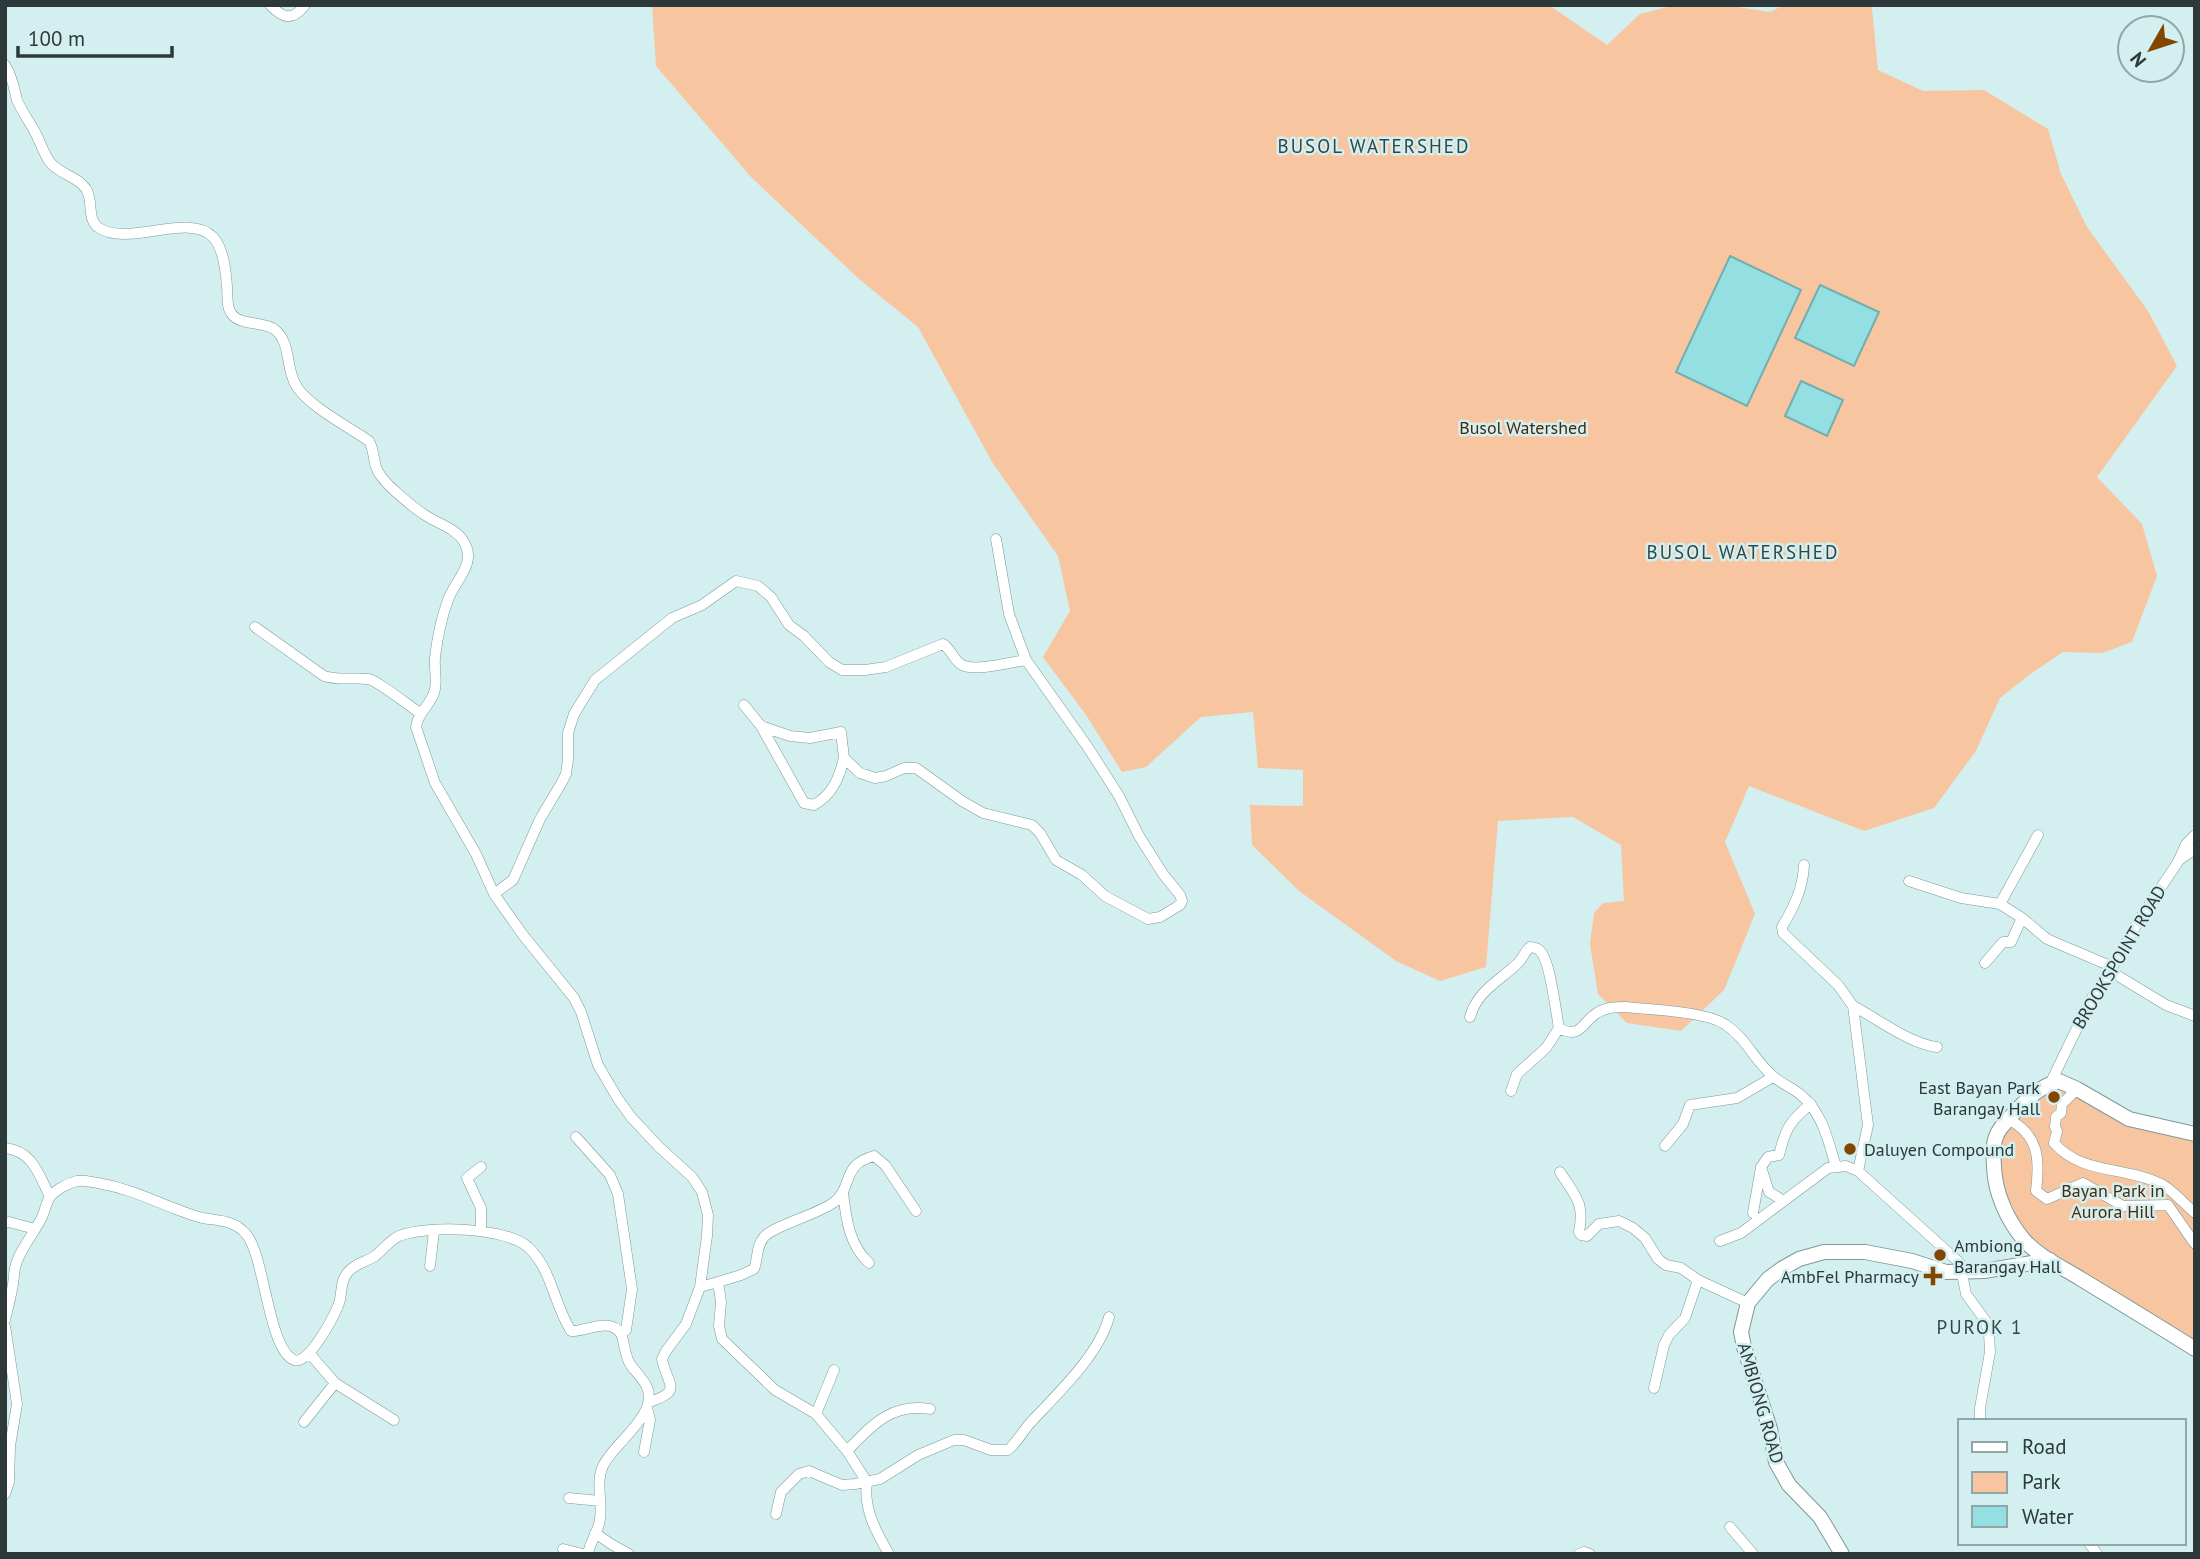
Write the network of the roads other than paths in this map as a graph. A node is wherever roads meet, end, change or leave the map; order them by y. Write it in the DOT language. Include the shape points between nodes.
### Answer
graph roads {
  1 [pos="270,5"];
  2 [pos="305,5"];
  3 [pos="5,65"];
  4 [pos="996,539"];
  5 [pos="255,627"];
  6 [pos="1026,660"];
  7 [pos="744,705"];
  8 [pos="420,713"];
  9 [pos="761,726"];
  10 [pos="844,758"];
  11 [pos="2038,835"];
  12 [pos="2195,835"];
  13 [pos="2195,849"];
  14 [pos="2178,862"];
  15 [pos="1804,865"];
  16 [pos="1909,881"];
  17 [pos="495,894"];
  18 [pos="2000,904"];
  19 [pos="2022,918"];
  20 [pos="1986,963"];
  21 [pos="2112,969"];
  22 [pos="1853,1006"];
  23 [pos="2195,1016"];
  24 [pos="1469,1017"];
  25 [pos="1559,1028"];
  26 [pos="1937,1046"];
  27 [pos="1773,1077"];
  28 [pos="2050,1084"];
  29 [pos="2077,1089"];
  30 [pos="1511,1091"];
  31 [pos="1811,1104"];
  32 [pos="2008,1119"];
  33 [pos="2195,1134"];
  34 [pos="576,1136"];
  35 [pos="1665,1146"];
  36 [pos="5,1148"];
  37 [pos="481,1167"];
  38 [pos="1761,1167"];
  39 [pos="1836,1167"];
  40 [pos="1858,1171"];
  41 [pos="1560,1172"];
  42 [pos="843,1193"];
  43 [pos="50,1197"];
  44 [pos="1779,1198"];
  45 [pos="916,1211"];
  46 [pos="1752,1213"];
  47 [pos="2195,1213"];
  48 [pos="5,1223"];
  49 [pos="36,1229"];
  50 [pos="434,1231"];
  51 [pos="481,1231"];
  52 [pos="1720,1241"];
  53 [pos="2195,1244"];
  54 [pos="2050,1261"];
  55 [pos="869,1263"];
  56 [pos="430,1266"];
  57 [pos="1961,1272"];
  58 [pos="1698,1280"];
  59 [pos="718,1282"];
  60 [pos="700,1287"];
  61 [pos="1748,1303"];
  62 [pos="1109,1317"];
  63 [pos="5,1320"];
  64 [pos="5,1326"];
  65 [pos="621,1334"];
  66 [pos="2195,1349"];
  67 [pos="310,1354"];
  68 [pos="834,1370"];
  69 [pos="335,1383"];
  70 [pos="1654,1388"];
  71 [pos="648,1405"];
  72 [pos="930,1409"];
  73 [pos="816,1414"];
  74 [pos="1980,1419"];
  75 [pos="394,1420"];
  76 [pos="304,1422"];
  77 [pos="847,1451"];
  78 [pos="643,1452"];
  79 [pos="867,1482"];
  80 [pos="5,1494"];
  81 [pos="569,1498"];
  82 [pos="600,1501"];
  83 [pos="776,1514"];
  84 [pos="1730,1527"];
  85 [pos="595,1532"];
  86 [pos="563,1549"];
  87 [pos="583,1554"];
  88 [pos="588,1554"];
  89 [pos="629,1554"];
  90 [pos="889,1554"];
  91 [pos="1579,1554"];
  92 [pos="1590,1554"];
  93 [pos="1753,1554"];
  94 [pos="1842,1554"];
  1 -- 2 [label="street" via="290,17"];
  3 -- 8 [label="street" via="23,113 49,161 85,186 99,228 119,233 188,228 211,235 224,264 232,315 276,330 298,389 369,442 381,477 394,491 421,513 458,533 465,543 468,561 443,617 435,688"];
  4 -- 6 [label="street" via="1009,614"];
  5 -- 8 [label="street" via="324,676 378,682"];
  6 -- 10 [label="street" via="1087,746 1180,895 1180,905 1160,917 1148,919 1105,896 1056,860 1032,825 983,813 916,768 875,778 860,773"];
  6 -- 17 [label="street" via="966,667 943,644 886,667 842,670 786,622 779,607 758,586 736,581 702,605 672,618 595,680 568,733 566,774 513,880"];
  7 -- 9 [label="street"];
  8 -- 17 [label="street" via="416,727 435,783"];
  9 -- 10 [label="street" via="810,738 841,732"];
  9 -- 10 [label="street" via="808,805 819,803 839,780"];
  11 -- 18 [label="street"];
  12 -- 14 [label="street, BROOKSPOINT ROAD"];
  13 -- 14 [label="street"];
  14 -- 21 [label="street, BROOKSPOINT ROAD"];
  15 -- 22 [label="street" via="1783,933 1838,985"];
  16 -- 18 [label="street" via="1961,898"];
  17 -- 60 [label="street" via="574,998 598,1065 618,1099 702,1192 708,1237"];
  18 -- 19 [label="street"];
  19 -- 20 [label="street" via="2011,942 2003,942"];
  19 -- 21 [label="street" via="2046,939"];
  21 -- 23 [label="street" via="2166,1005"];
  21 -- 28 [label="street, BROOKSPOINT ROAD" via="2091,999"];
  22 -- 26 [label="street"];
  22 -- 40 [label="street" via="1868,1125"];
  24 -- 25 [label="street" via="1481,995 1534,947 1546,959"];
  25 -- 27 [label="street" via="1577,1031 1595,1014 1614,1007 1710,1018 1733,1031"];
  25 -- 30 [label="street" via="1546,1048 1517,1074"];
  27 -- 31 [label="street"];
  27 -- 35 [label="street" via="1737,1098 1690,1105 1683,1124"];
  28 -- 29 [label="main road" via="2059,1082"];
  28 -- 32 [label="main road"];
  29 -- 33 [label="main road" via="2129,1119"];
  29 -- 47 [label="street" via="2056,1117 2053,1143 2071,1159 2162,1185"];
  31 -- 38 [label="street" via="1785,1131 1779,1155 1768,1157"];
  31 -- 39 [label="street" via="1822,1122"];
  32 -- 53 [label="street" via="2029,1135 2035,1147 2036,1191 2047,1199 2083,1183 2123,1206 2168,1205"];
  32 -- 54 [label="main road" via="1993,1142 2000,1199 2025,1241"];
  34 -- 65 [label="street" via="610,1175 618,1194 632,1289 626,1330"];
  36 -- 43 [label="street" via="29,1157"];
  37 -- 51 [label="street" via="467,1178 481,1208"];
  38 -- 44 [label="street" via="1769,1192"];
  38 -- 46 [label="street"];
  39 -- 40 [label="street"];
  39 -- 52 [label="street" via="1828,1168 1741,1233"];
  40 -- 57 [label="street" via="1960,1263"];
  41 -- 58 [label="street" via="1583,1211 1581,1235 1587,1236 1599,1224 1619,1221 1645,1238 1666,1265 1681,1268"];
  42 -- 45 [label="street" via="849,1173 874,1156"];
  42 -- 55 [label="street" via="850,1233"];
  42 -- 59 [label="street" via="817,1213 770,1232 759,1247 754,1269"];
  43 -- 49 [label="street"];
  43 -- 67 [label="street" via="79,1180 133,1191 180,1211 238,1226 255,1251 271,1320 285,1351 298,1361"];
  48 -- 49 [label="street"];
  49 -- 63 [label="street" via="15,1266"];
  50 -- 51 [label="street"];
  50 -- 56 [label="street"];
  50 -- 67 [label="street" via="398,1236 347,1273 340,1304"];
  51 -- 65 [label="street" via="526,1245 552,1286 571,1331 601,1325"];
  54 -- 57 [label="main road"];
  54 -- 66 [label="main road"];
  57 -- 61 [label="main road" via="1865,1252 1824,1252 1783,1268"];
  57 -- 74 [label="street" via="1966,1294 1989,1333"];
  58 -- 61 [label="street"];
  58 -- 70 [label="street" via="1685,1318 1664,1345"];
  59 -- 60 [label="street"];
  59 -- 73 [label="street" via="722,1339 775,1390"];
  60 -- 71 [label="street" via="686,1324 662,1359 671,1391"];
  61 -- 94 [label="main road, AMBIONG ROAD" via="1741,1332 1776,1462 1789,1485 1820,1517"];
  62 -- 79 [label="street" via="1098,1344 1008,1450 954,1440"];
  64 -- 80 [label="street" via="17,1404"];
  65 -- 71 [label="street" via="626,1357 648,1387"];
  67 -- 69 [label="street"];
  68 -- 73 [label="street"];
  69 -- 75 [label="street"];
  69 -- 76 [label="street"];
  71 -- 78 [label="street" via="650,1420"];
  71 -- 82 [label="street" via="601,1469"];
  72 -- 77 [label="street" via="892,1411"];
  73 -- 77 [label="street"];
  77 -- 79 [label="street"];
  79 -- 83 [label="street" via="842,1485 809,1471 799,1474 781,1492"];
  79 -- 90 [label="street" via="868,1508"];
  81 -- 82 [label="street"];
  82 -- 85 [label="street"];
  84 -- 93 [label="street"];
  85 -- 88 [label="street"];
  85 -- 89 [label="street"];
  86 -- 87 [label="street"];
  91 -- 92 [label="street"];
}
